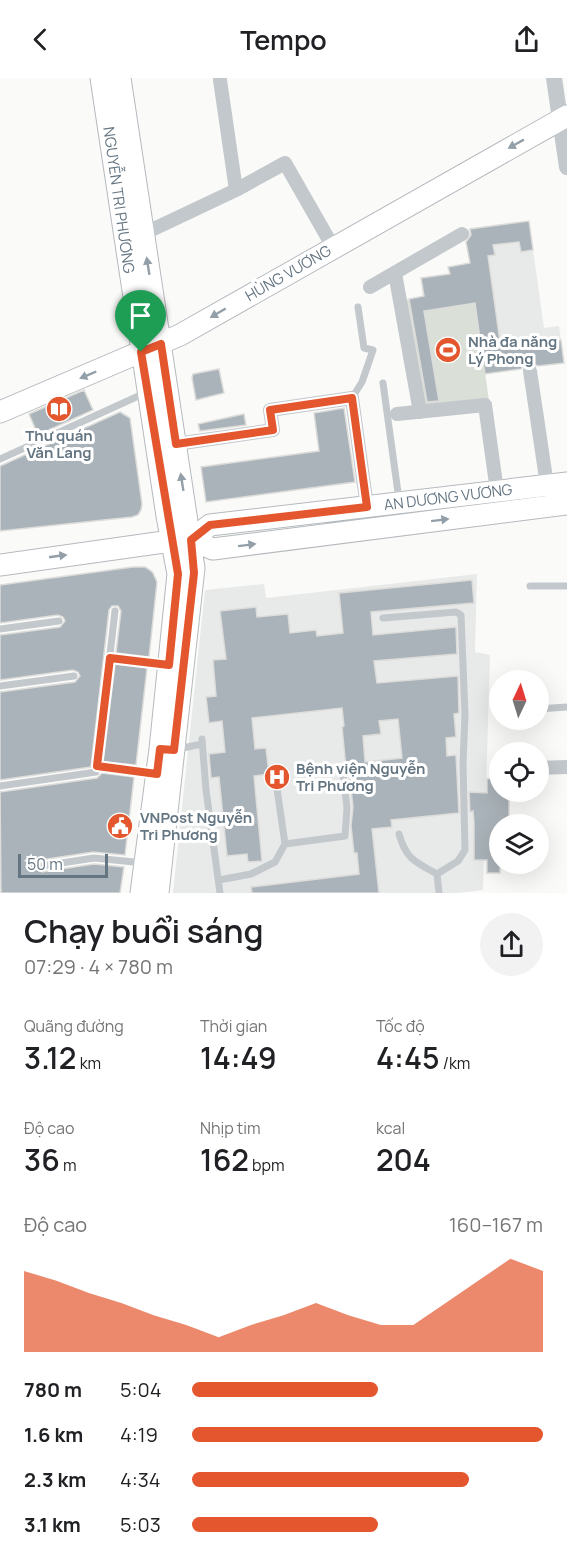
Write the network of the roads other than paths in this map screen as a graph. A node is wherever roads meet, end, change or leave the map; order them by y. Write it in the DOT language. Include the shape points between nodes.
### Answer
graph roads {
  1 [pos="101,78"];
  2 [pos="120,78"];
  3 [pos="554,78"];
  4 [pos="220,80"];
  5 [pos="564,118"];
  6 [pos="567,161"];
  7 [pos="236,190"];
  8 [pos="462,234"];
  9 [pos="134,235"];
  10 [pos="333,247"];
  11 [pos="395,273"];
  12 [pos="370,287"];
  13 [pos="358,307"];
  14 [pos="151,348"];
  15 [pos="530,371"];
  16 [pos="383,383"];
  17 [pos="157,388"];
  18 [pos="352,398"];
  19 [pos="0,412"];
  20 [pos="420,412"];
  21 [pos="396,414"];
  22 [pos="176,444"];
  23 [pos="0,459"];
  24 [pos="557,484"];
  25 [pos="497,491"];
  26 [pos="399,503"];
  27 [pos="558,505"];
  28 [pos="367,507"];
  29 [pos="181,540"];
  30 [pos="0,565"];
  31 [pos="530,586"];
  32 [pos="567,586"];
  33 [pos="115,612"];
  34 [pos="383,618"];
  35 [pos="59,621"];
  36 [pos="0,629"];
  37 [pos="110,658"];
  38 [pos="169,665"];
  39 [pos="74,676"];
  40 [pos="0,686"];
  41 [pos="567,707"];
  42 [pos="549,709"];
  43 [pos="167,749"];
  44 [pos="97,766"];
  45 [pos="567,766"];
  46 [pos="549,767"];
  47 [pos="343,773"];
  48 [pos="157,774"];
  49 [pos="276,782"];
  50 [pos="0,786"];
  51 [pos="399,834"];
  52 [pos="285,844"];
  53 [pos="145,863"];
  54 [pos="42,866"];
  55 [pos="437,874"];
  56 [pos="219,880"];
  57 [pos="141,893"];
  58 [pos="158,893"];
  59 [pos="220,893"];
  60 [pos="439,893"];
  1 -- 9 [label="main road, NGUYỄN TRI PHƯƠNG"];
  2 -- 9 [label="main road, NGUYỄN TRI PHƯƠNG"];
  3 -- 5 [label="street"];
  4 -- 7 [label="street"];
  5 -- 6 [label="street"];
  5 -- 10 [label="main road, HÙNG VƯƠNG, one-way"];
  7 -- 9 [label="street"];
  7 -- 10 [label="street" via="285,163"];
  8 -- 11 [label="street"];
  9 -- 14 [label="main road, NGUYỄN TRI PHƯƠNG"];
  10 -- 14 [label="main road, HÙNG VƯƠNG, one-way"];
  11 -- 12 [label="street"];
  11 -- 20 [label="street"];
  13 -- 18 [label="lane" via="364,348 373,351"];
  14 -- 17 [label="main road, NGUYỄN TRI PHƯƠNG"];
  14 -- 19 [label="main road, HÙNG VƯƠNG, one-way"];
  15 -- 24 [label="street"];
  16 -- 26 [label="lane"];
  17 -- 22 [label="main road, NGUYỄN TRI PHƯƠNG"];
  17 -- 23 [label="lane"];
  17 -- 29 [label="main road, NGUYỄN TRI PHƯƠNG"];
  18 -- 22 [label="street" via="270,410 273,430"];
  18 -- 28 [label="street"];
  20 -- 21 [label="street"];
  20 -- 25 [label="street" via="485,405"];
  29 -- 22 [label="main road, NGUYỄN TRI PHƯƠNG, one-way"];
  24 -- 25 [label="main road, AN DƯƠNG VƯƠNG"];
  24 -- 27 [label="main road"];
  25 -- 26 [label="main road, AN DƯƠNG VƯƠNG"];
  26 -- 28 [label="main road, AN DƯƠNG VƯƠNG"];
  29 -- 27 [label="main road, AN DƯƠNG VƯƠNG, one-way" via="213,549"];
  28 -- 29 [label="main road, AN DƯƠNG VƯƠNG" via="210,525"];
  30 -- 29 [label="main road, AN DƯƠNG VƯƠNG, one-way"];
  29 -- 38 [label="main road, NGUYỄN TRI PHƯƠNG"];
  29 -- 43 [label="main road, NGUYỄN TRI PHƯƠNG" via="194,573"];
  31 -- 32 [label="lane"];
  33 -- 37 [label="lane"];
  34 -- 55 [label="lane" via="456,612 461,615 465,850 458,861"];
  35 -- 36 [label="lane"];
  37 -- 38 [label="lane"];
  37 -- 44 [label="lane"];
  38 -- 43 [label="main road, NGUYỄN TRI PHƯƠNG"];
  39 -- 40 [label="lane"];
  41 -- 42 [label="lane"];
  43 -- 48 [label="main road, NGUYỄN TRI PHƯƠNG"];
  43 -- 56 [label="lane" via="202,741"];
  43 -- 58 [label="main road, NGUYỄN TRI PHƯƠNG"];
  44 -- 48 [label="lane"];
  44 -- 50 [label="lane" via="96,772"];
  45 -- 46 [label="street"];
  47 -- 52 [label="lane" via="345,836"];
  48 -- 53 [label="main road, NGUYỄN TRI PHƯƠNG"];
  49 -- 52 [label="lane"];
  51 -- 55 [label="lane" via="404,850"];
  52 -- 56 [label="lane" via="275,862 264,869"];
  53 -- 54 [label="lane" via="94,858"];
  53 -- 57 [label="main road, NGUYỄN TRI PHƯƠNG"];
  55 -- 60 [label="lane"];
  56 -- 59 [label="lane"];
}
